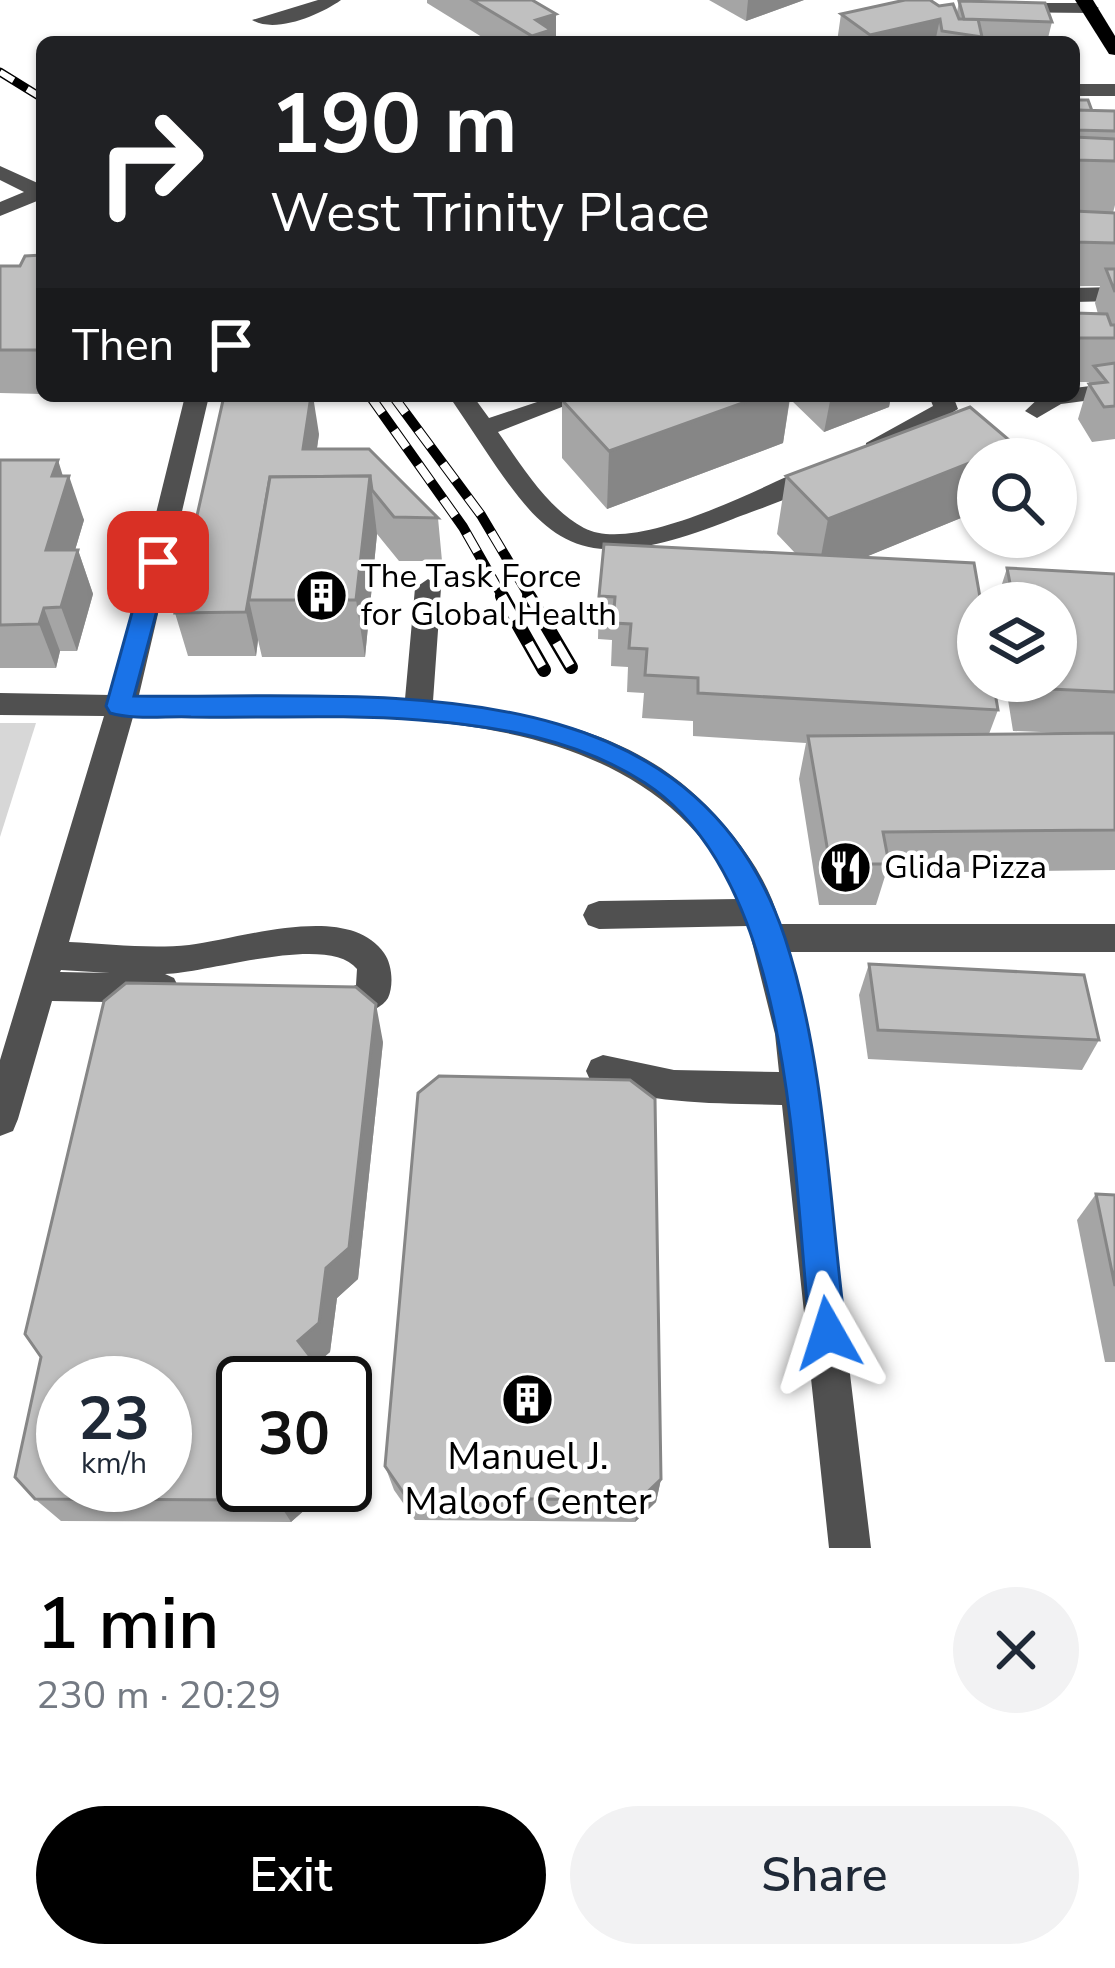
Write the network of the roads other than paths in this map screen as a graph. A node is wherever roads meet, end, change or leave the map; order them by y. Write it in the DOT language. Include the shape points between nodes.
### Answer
graph roads {
  1 [pos="246,0"];
  2 [pos="332,0"];
  3 [pos="1087,4"];
  4 [pos="995,8"];
  5 [pos="261,20"];
  6 [pos="264,36"];
  7 [pos="1112,38"];
  8 [pos="1080,90"];
  9 [pos="1115,91"];
  10 [pos="0,172"];
  11 [pos="36,190"];
  12 [pos="36,195"];
  13 [pos="0,210"];
  14 [pos="1115,294"];
  15 [pos="1080,295"];
  16 [pos="1115,390"];
  17 [pos="1080,395"];
  18 [pos="196,402"];
  19 [pos="465,402"];
  20 [pos="560,402"];
  21 [pos="943,402"];
  22 [pos="1049,402"];
  23 [pos="1037,411"];
  24 [pos="484,428"];
  25 [pos="428,589"];
  26 [pos="0,704"];
  27 [pos="119,706"];
  28 [pos="418,710"];
  29 [pos="599,915"];
  30 [pos="765,925"];
  31 [pos="1115,938"];
  32 [pos="43,970"];
  33 [pos="205,996"];
  34 [pos="290,1012"];
  35 [pos="603,1071"];
  36 [pos="799,1089"];
  37 [pos="0,1119"];
  38 [pos="850,1548"];
  1 -- 5 [label="street"];
  2 -- 5 [label="street"];
  3 -- 4 [label="street"];
  3 -- 7 [label="main road"];
  5 -- 6 [label="street"];
  8 -- 9 [label="street"];
  10 -- 11 [label="street"];
  12 -- 13 [label="street"];
  14 -- 15 [label="street"];
  16 -- 17 [label="street"];
  18 -- 27 [label="street"];
  19 -- 24 [label="street"];
  20 -- 24 [label="street"];
  21 -- 24 [label="street" via="946,410 846,462 631,545 582,539 546,512"];
  22 -- 23 [label="street"];
  25 -- 28 [label="street"];
  26 -- 27 [label="street"];
  27 -- 28 [label="street"];
  27 -- 32 [label="street"];
  28 -- 30 [label="street" via="537,725 656,777 739,865"];
  29 -- 30 [label="street"];
  30 -- 31 [label="street"];
  30 -- 36 [label="street"];
  32 -- 33 [label="street"];
  32 -- 34 [label="street" via="190,958 259,941 354,944 368,954 376,980 363,1001 338,1012"];
  32 -- 37 [label="street"];
  35 -- 36 [label="street" via="674,1086"];
  36 -- 38 [label="street"];
}
